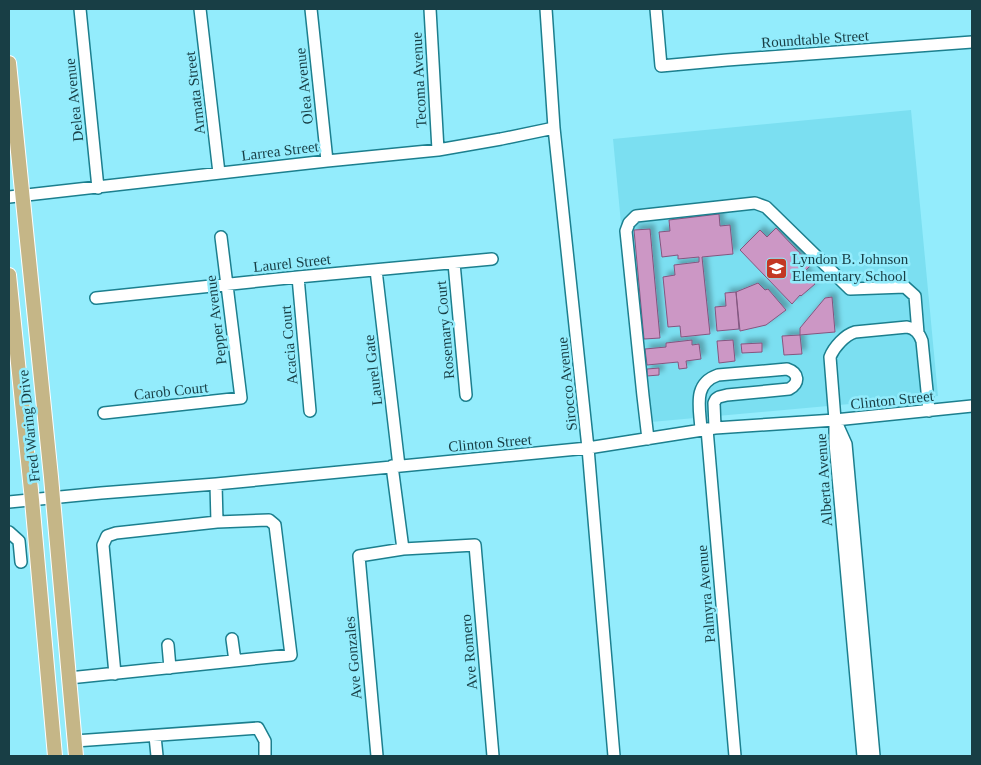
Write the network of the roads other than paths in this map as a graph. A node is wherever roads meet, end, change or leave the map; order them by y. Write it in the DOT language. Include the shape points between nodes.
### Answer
graph roads {
  1 [pos="80,9"];
  2 [pos="200,9"];
  3 [pos="311,9"];
  4 [pos="430,9"];
  5 [pos="546,9"];
  6 [pos="656,9"];
  7 [pos="972,42"];
  8 [pos="9,63"];
  9 [pos="554,128"];
  10 [pos="438,150"];
  11 [pos="327,161"];
  12 [pos="219,174"];
  13 [pos="98,188"];
  14 [pos="16,197"];
  15 [pos="221,237"];
  16 [pos="492,259"];
  17 [pos="454,262"];
  18 [pos="376,270"];
  19 [pos="9,275"];
  20 [pos="298,277"];
  21 [pos="227,285"];
  22 [pos="96,298"];
  23 [pos="918,333"];
  24 [pos="466,394"];
  25 [pos="241,398"];
  26 [pos="972,406"];
  27 [pos="310,411"];
  28 [pos="929,412"];
  29 [pos="104,413"];
  30 [pos="836,420"];
  31 [pos="708,429"];
  32 [pos="648,439"];
  33 [pos="588,448"];
  34 [pos="395,466"];
  35 [pos="216,484"];
  36 [pos="53,498"];
  37 [pos="32,500"];
  38 [pos="9,502"];
  39 [pos="217,522"];
  40 [pos="9,532"];
  41 [pos="403,549"];
  42 [pos="37,560"];
  43 [pos="21,562"];
  44 [pos="9,563"];
  45 [pos="232,639"];
  46 [pos="168,645"];
  47 [pos="234,661"];
  48 [pos="170,668"];
  49 [pos="115,674"];
  50 [pos="69,678"];
  51 [pos="155,736"];
  52 [pos="75,741"];
  53 [pos="55,756"];
  54 [pos="76,756"];
  55 [pos="157,756"];
  56 [pos="265,756"];
  57 [pos="376,756"];
  58 [pos="493,756"];
  59 [pos="614,756"];
  60 [pos="735,756"];
  61 [pos="863,756"];
  62 [pos="874,756"];
  1 -- 13 [label="street, Delea Avenue"];
  2 -- 12 [label="street, Armata Street"];
  3 -- 11 [label="street, Olea Avenue"];
  4 -- 10 [label="street, Tecoma Avenue"];
  5 -- 9 [label="street, Sirocco Avenue"];
  6 -- 7 [label="street, Roundtable Street" via="661,66"];
  8 -- 14 [label="main road, Fred Waring Drive"];
  9 -- 10 [label="street, Larrea Street"];
  9 -- 33 [label="street, Sirocco Avenue"];
  10 -- 11 [label="street, Larrea Street"];
  11 -- 12 [label="street, Larrea Street"];
  12 -- 13 [label="street, Larrea Street"];
  13 -- 14 [label="street, Larrea Street"];
  14 -- 36 [label="main road, Fred Waring Drive"];
  15 -- 21 [label="street, Pepper Avenue"];
  16 -- 17 [label="street, Laurel Street"];
  17 -- 18 [label="street, Laurel Street"];
  17 -- 24 [label="street, Rosemary Court"];
  18 -- 20 [label="street, Laurel Street"];
  18 -- 34 [label="street, Laurel Gate"];
  19 -- 37 [label="main road, Fred Waring Drive"];
  20 -- 21 [label="street, Laurel Street"];
  20 -- 27 [label="street, Acacia Court"];
  21 -- 22 [label="street, Laurel Street"];
  21 -- 25 [label="street, Pepper Avenue"];
  23 -- 28 [label="street" via="922,341"];
  23 -- 30 [label="street" via="907,327 856,332 832,351 830,363"];
  23 -- 32 [label="street" via="915,296 905,287 850,289 766,208 755,203 636,216 626,232"];
  25 -- 29 [label="street, Carob Court"];
  26 -- 28 [label="street, Clinton Street"];
  28 -- 30 [label="street, Clinton Street"];
  30 -- 31 [label="street, Clinton Street"];
  30 -- 61 [label="street, Alberta Avenue" via="835,443"];
  30 -- 62 [label="street, Alberta Avenue" via="846,444"];
  31 -- 31 [label="street" via="714,403 719,397 789,389 797,380 796,374 787,369 712,377 704,383 699,397"];
  31 -- 32 [label="street, Clinton Street"];
  31 -- 60 [label="street, Palmyra Avenue"];
  32 -- 33 [label="street, Clinton Street"];
  33 -- 34 [label="street, Clinton Street"];
  33 -- 59 [label="street, Sirocco Avenue"];
  34 -- 35 [label="street, Clinton Street"];
  34 -- 41 [label="street, Laurel Gate"];
  35 -- 36 [label="street, Clinton Street"];
  35 -- 39 [label="street"];
  36 -- 37 [label="street, Clinton Street"];
  36 -- 50 [label="main road, Fred Waring Drive"];
  37 -- 38 [label="street, Clinton Street"];
  37 -- 42 [label="main road, Fred Waring Drive"];
  39 -- 47 [label="street" via="269,520 275,525 291,655"];
  39 -- 49 [label="street" via="107,536 103,545"];
  40 -- 43 [label="street" via="19,541"];
  41 -- 57 [label="street, Ave Gonzales" via="359,556"];
  41 -- 58 [label="street, Ave Romero" via="475,545"];
  42 -- 43 [label="street"];
  42 -- 53 [label="main road, Fred Waring Drive"];
  43 -- 44 [label="street"];
  45 -- 47 [label="street"];
  46 -- 48 [label="street"];
  47 -- 48 [label="street"];
  48 -- 49 [label="street"];
  49 -- 50 [label="street"];
  50 -- 52 [label="main road, Fred Waring Drive"];
  51 -- 52 [label="street"];
  51 -- 55 [label="street"];
  51 -- 56 [label="street" via="258,728 264,741"];
  52 -- 54 [label="main road, Fred Waring Drive"];
}
